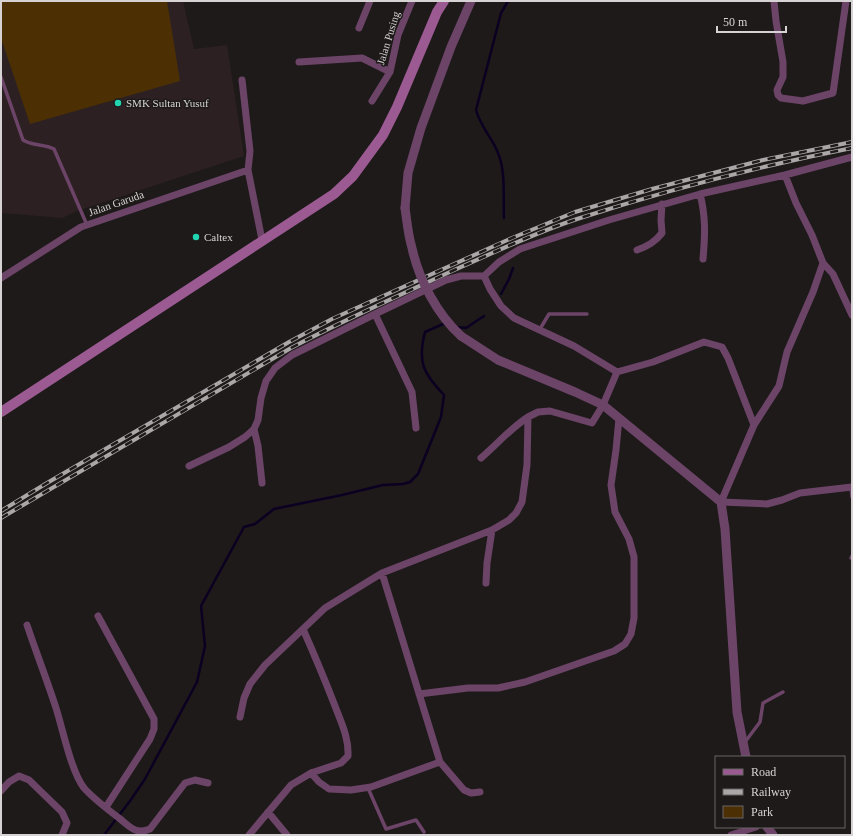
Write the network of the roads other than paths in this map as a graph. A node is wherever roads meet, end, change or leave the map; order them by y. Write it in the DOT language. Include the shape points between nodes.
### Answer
graph roads {
  1 [pos="370,1"];
  2 [pos="412,1"];
  3 [pos="439,1"];
  4 [pos="444,1"];
  5 [pos="471,1"];
  6 [pos="774,1"];
  7 [pos="846,1"];
  8 [pos="437,12"];
  9 [pos="359,28"];
  10 [pos="299,62"];
  11 [pos="390,72"];
  12 [pos="1,77"];
  13 [pos="242,80"];
  14 [pos="372,101"];
  15 [pos="852,157"];
  16 [pos="248,170"];
  17 [pos="785,174"];
  18 [pos="700,194"];
  19 [pos="662,204"];
  20 [pos="87,225"];
  21 [pos="262,240"];
  22 [pos="636,250"];
  23 [pos="702,259"];
  24 [pos="823,263"];
  25 [pos="484,276"];
  26 [pos="1,278"];
  27 [pos="375,314"];
  28 [pos="588,314"];
  29 [pos="852,315"];
  30 [pos="540,329"];
  31 [pos="617,372"];
  32 [pos="603,405"];
  33 [pos="1,412"];
  34 [pos="528,417"];
  35 [pos="619,418"];
  36 [pos="754,425"];
  37 [pos="416,428"];
  38 [pos="254,429"];
  39 [pos="481,458"];
  40 [pos="189,466"];
  41 [pos="262,483"];
  42 [pos="852,487"];
  43 [pos="852,497"];
  44 [pos="721,502"];
  45 [pos="492,530"];
  46 [pos="382,572"];
  47 [pos="486,583"];
  48 [pos="98,616"];
  49 [pos="26,625"];
  50 [pos="303,629"];
  51 [pos="783,692"];
  52 [pos="419,694"];
  53 [pos="240,717"];
  54 [pos="744,745"];
  55 [pos="746,756"];
  56 [pos="440,762"];
  57 [pos="311,773"];
  58 [pos="208,783"];
  59 [pos="368,788"];
  60 [pos="1,790"];
  61 [pos="480,792"];
  62 [pos="106,807"];
  63 [pos="268,812"];
  64 [pos="753,828"];
  65 [pos="424,832"];
  66 [pos="62,835"];
  67 [pos="249,835"];
  68 [pos="287,835"];
  69 [pos="731,835"];
  1 -- 9 [label="street"];
  2 -- 11 [label="street, Jalan Pusing" via="398,36"];
  3 -- 8 [label="main road"];
  4 -- 8 [label="main road"];
  5 -- 32 [label="street, bridge" via="421,128 408,173 405,208 412,248 423,280 438,307 461,336 498,360"];
  6 -- 7 [label="street" via="783,62 783,77 778,95 781,98 803,101 833,93"];
  8 -- 21 [label="main road" via="383,135 353,176 334,194"];
  10 -- 11 [label="street" via="362,58"];
  11 -- 14 [label="street, Jalan Pusing"];
  12 -- 20 [label="lane" via="21,138 27,143 54,149"];
  13 -- 16 [label="street" via="250,150"];
  15 -- 17 [label="street"];
  16 -- 20 [label="street, Jalan Garuda"];
  16 -- 21 [label="street"];
  17 -- 18 [label="street"];
  17 -- 24 [label="street"];
  18 -- 19 [label="street"];
  18 -- 23 [label="street" via="704,211"];
  19 -- 22 [label="street" via="662,233 656,241"];
  19 -- 25 [label="street" via="520,249"];
  20 -- 26 [label="street, Jalan Garuda"];
  21 -- 33 [label="main road"];
  24 -- 29 [label="street" via="833,274"];
  24 -- 36 [label="street" via="787,352 779,386"];
  25 -- 27 [label="street" via="461,276 446,280"];
  25 -- 30 [label="street" via="501,306 514,318"];
  27 -- 37 [label="street" via="412,392"];
  27 -- 38 [label="street" via="292,355 276,368 266,381"];
  28 -- 30 [label="lane" via="549,314"];
  30 -- 31 [label="street"];
  31 -- 32 [label="street"];
  31 -- 36 [label="street" via="653,362 704,342 722,347"];
  32 -- 34 [label="street" via="592,423 550,411 538,412"];
  32 -- 35 [label="street"];
  34 -- 39 [label="street"];
  34 -- 45 [label="street" via="527,465 522,502 509,520"];
  35 -- 44 [label="street"];
  35 -- 52 [label="street" via="611,485 615,512 629,539 634,557 634,618 631,634 625,644 614,651 524,682 498,688 468,688"];
  36 -- 44 [label="street"];
  38 -- 40 [label="street" via="234,444"];
  38 -- 41 [label="street"];
  42 -- 43 [label="lane"];
  42 -- 44 [label="street" via="800,493 767,504"];
  44 -- 54 [label="street" via="737,712"];
  45 -- 46 [label="street"];
  45 -- 47 [label="street"];
  46 -- 50 [label="street" via="325,608"];
  46 -- 52 [label="street"];
  48 -- 62 [label="street" via="154,719 150,739"];
  49 -- 62 [label="street" via="56,707 70,758 84,788"];
  50 -- 53 [label="street" via="265,665 250,684"];
  50 -- 57 [label="street" via="349,746 348,756 340,763"];
  51 -- 54 [label="lane" via="763,703 760,722"];
  52 -- 56 [label="street"];
  54 -- 55 [label="street"];
  56 -- 59 [label="street"];
  56 -- 61 [label="street" via="464,790"];
  57 -- 59 [label="street" via="329,789"];
  57 -- 63 [label="street" via="291,785"];
  58 -- 62 [label="street" via="195,780 185,783 150,829 143,832 136,831"];
  59 -- 65 [label="lane" via="386,829 416,820"];
  60 -- 66 [label="street" via="19,776 29,780 62,812 67,823"];
  63 -- 67 [label="street"];
  63 -- 68 [label="street"];
  64 -- 69 [label="street"];
}
